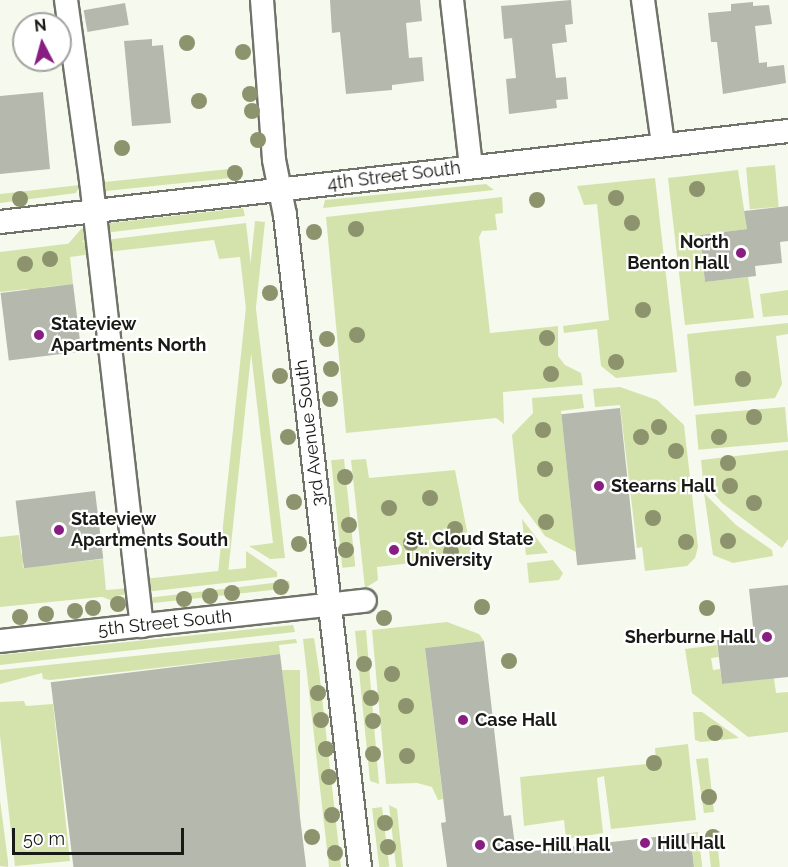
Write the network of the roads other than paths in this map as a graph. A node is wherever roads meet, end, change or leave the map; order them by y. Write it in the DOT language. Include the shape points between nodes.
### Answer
graph roads {
  1 [pos="66,0"];
  2 [pos="262,0"];
  3 [pos="452,0"];
  4 [pos="643,0"];
  5 [pos="788,131"];
  6 [pos="663,145"];
  7 [pos="471,167"];
  8 [pos="279,190"];
  9 [pos="94,211"];
  10 [pos="0,222"];
  11 [pos="365,601"];
  12 [pos="329,605"];
  13 [pos="142,626"];
  14 [pos="0,641"];
  15 [pos="360,867"];
  1 -- 9 [label="street"];
  2 -- 8 [label="street, 3rd Avenue South"];
  3 -- 7 [label="street"];
  4 -- 6 [label="street"];
  5 -- 6 [label="street, 4th Street South"];
  6 -- 7 [label="street, 4th Street South"];
  7 -- 8 [label="street, 4th Street South"];
  8 -- 9 [label="street, 4th Street South"];
  8 -- 12 [label="street, 3rd Avenue South"];
  9 -- 10 [label="street, 4th Street South"];
  9 -- 13 [label="street"];
  11 -- 12 [label="street, 5th Street South"];
  12 -- 13 [label="street, 5th Street South"];
  12 -- 15 [label="street, 3rd Avenue South"];
  13 -- 14 [label="street, 5th Street South"];
}
